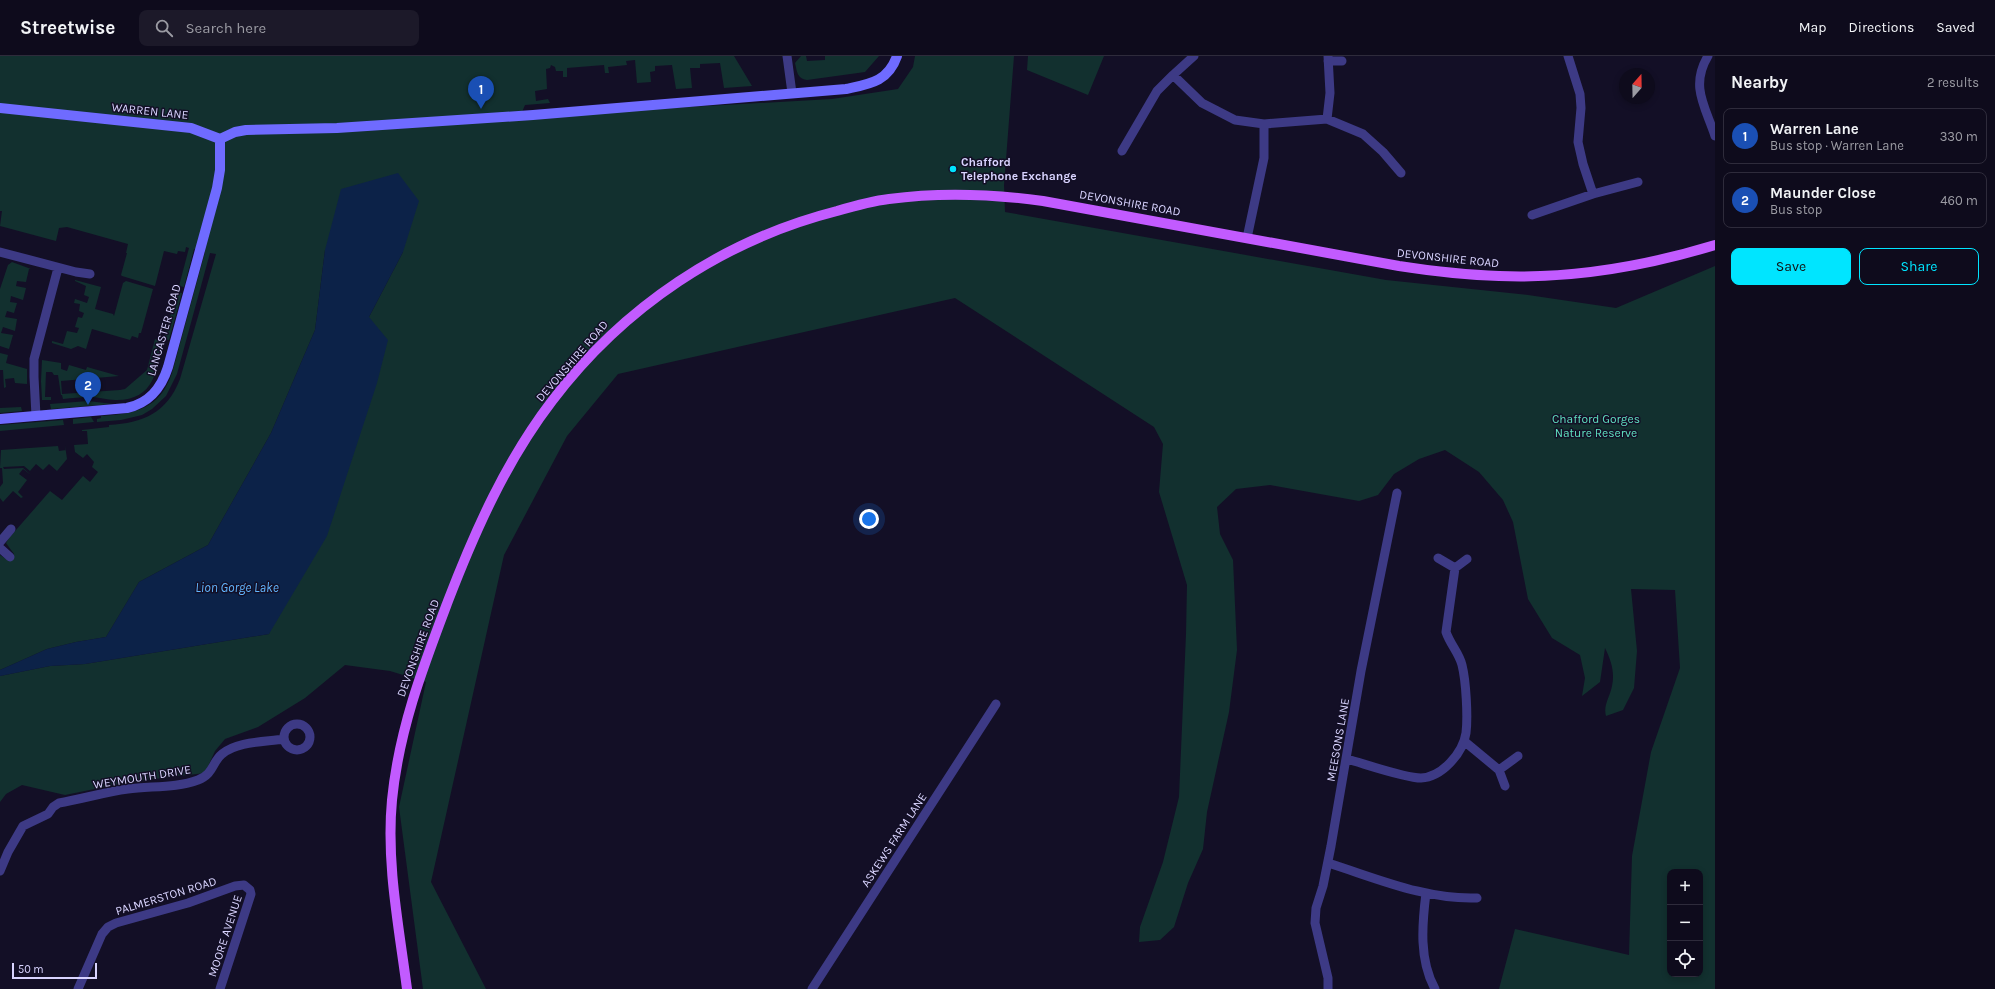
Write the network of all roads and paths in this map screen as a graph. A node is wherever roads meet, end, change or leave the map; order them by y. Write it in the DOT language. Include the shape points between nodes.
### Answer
graph roads {
  1 [pos="787,56"];
  2 [pos="897,56"];
  3 [pos="1194,56"];
  4 [pos="1568,56"];
  5 [pos="1708,56"];
  6 [pos="1328,58"];
  7 [pos="1342,61"];
  8 [pos="1173,75"];
  9 [pos="792,93"];
  10 [pos="0,108"];
  11 [pos="1327,119"];
  12 [pos="1264,124"];
  13 [pos="1715,136"];
  14 [pos="220,139"];
  15 [pos="1122,150"];
  16 [pos="1401,173"];
  17 [pos="1638,182"];
  18 [pos="1593,194"];
  19 [pos="1532,215"];
  20 [pos="1247,238"];
  21 [pos="1715,245"];
  22 [pos="0,252"];
  23 [pos="58,268"];
  24 [pos="90,274"];
  25 [pos="36,416"];
  26 [pos="0,419"];
  27 [pos="1397,494"];
  28 [pos="11,530"];
  29 [pos="0,542"];
  30 [pos="0,548"];
  31 [pos="10,557"];
  32 [pos="1438,558"];
  33 [pos="1467,559"];
  34 [pos="1455,568"];
  35 [pos="996,704"];
  36 [pos="284,739"];
  37 [pos="1464,741"];
  38 [pos="1518,756"];
  39 [pos="1347,759"];
  40 [pos="1499,770"];
  41 [pos="1505,786"];
  42 [pos="1328,863"];
  43 [pos="0,872"];
  44 [pos="250,890"];
  45 [pos="1426,893"];
  46 [pos="1477,898"];
  47 [pos="78,989"];
  48 [pos="220,989"];
  49 [pos="407,989"];
  50 [pos="812,989"];
  51 [pos="1328,989"];
  52 [pos="1435,989"];
  1 -- 9 [label="street"];
  2 -- 9 [label="street" via="878,82 846,89"];
  3 -- 8 [label="street"];
  4 -- 18 [label="street" via="1580,94 1578,142"];
  5 -- 13 [label="street" via="1702,65 1698,81 1700,95"];
  6 -- 7 [label="street"];
  6 -- 11 [label="street" via="1330,93"];
  8 -- 12 [label="street" via="1202,103 1235,120"];
  8 -- 15 [label="street" via="1157,91"];
  9 -- 14 [label="street" via="533,115 337,128 246,130"];
  10 -- 14 [label="street, WARREN LANE" via="191,128"];
  11 -- 12 [label="street"];
  11 -- 16 [label="street" via="1363,134"];
  12 -- 20 [label="street" via="1264,158"];
  14 -- 25 [label="street, LANCASTER ROAD" via="217,188 161,386 146,400 127,408"];
  17 -- 18 [label="street"];
  18 -- 19 [label="street"];
  20 -- 21 [label="main road, DEVONSHIRE ROAD" via="1399,266 1449,273 1500,276 1558,275 1619,268 1679,256"];
  20 -- 49 [label="main road, DEVONSHIRE ROAD" via="1013,197 944,195 888,199 800,220 738,247 668,288 627,320 562,388 514,459 483,516 418,678 397,762 390,838 392,874"];
  22 -- 23 [label="street"];
  23 -- 24 [label="street"];
  23 -- 25 [label="street" via="34,359"];
  25 -- 26 [label="street, LANCASTER ROAD"];
  27 -- 39 [label="street, MEESONS LANE" via="1361,671"];
  28 -- 29 [label="street"];
  30 -- 31 [label="street"];
  32 -- 34 [label="street"];
  33 -- 34 [label="street"];
  34 -- 37 [label="street" via="1446,632 1464,674"];
  35 -- 50 [label="street, ASKEWS FARM LANE"];
  36 -- 43 [label="street, WEYMOUTH DRIVE" via="253,742 226,751 208,775 185,784 127,789 59,804 48,814 22,826"];
  37 -- 39 [label="street" via="1447,765 1435,775 1424,778"];
  37 -- 40 [label="street"];
  38 -- 40 [label="street"];
  39 -- 42 [label="street, MEESONS LANE"];
  40 -- 41 [label="street"];
  42 -- 45 [label="street"];
  42 -- 51 [label="street, MEESONS LANE" via="1315,915"];
  44 -- 47 [label="street, PALMERSTON ROAD" via="244,885 235,886 108,927 102,934"];
  44 -- 48 [label="street, MOORE AVENUE" via="251,894"];
  45 -- 46 [label="street"];
  45 -- 52 [label="street" via="1422,930 1425,961"];
}
